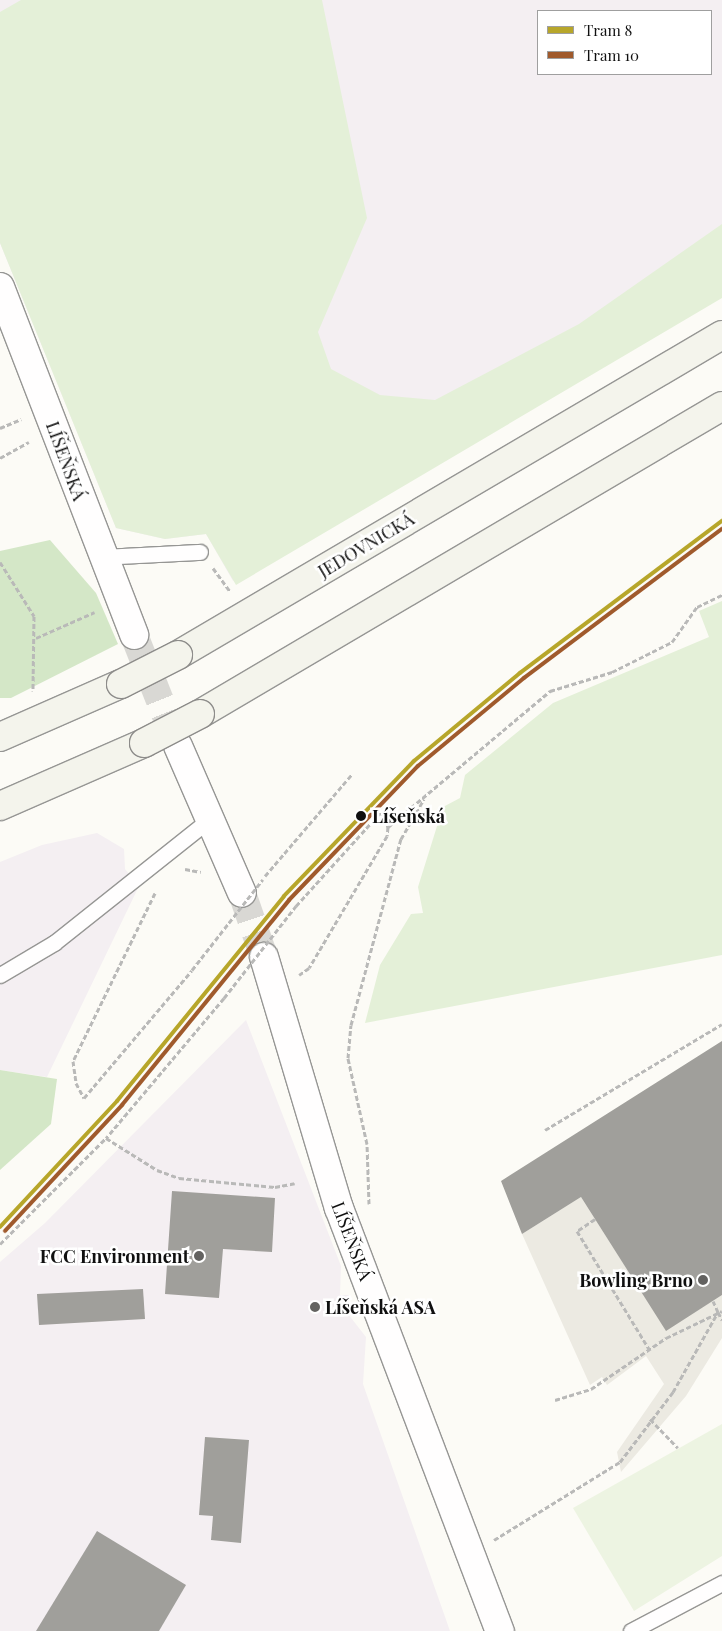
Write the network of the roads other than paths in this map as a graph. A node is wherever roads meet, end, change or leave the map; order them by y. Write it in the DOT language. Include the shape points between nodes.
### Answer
graph roads {
  1 [pos="0,286"];
  2 [pos="722,334"];
  3 [pos="722,406"];
  4 [pos="200,552"];
  5 [pos="101,557"];
  6 [pos="134,635"];
  7 [pos="0,737"];
  8 [pos="178,746"];
  9 [pos="0,806"];
  10 [pos="210,819"];
  11 [pos="252,886"];
  12 [pos="264,957"];
  13 [pos="0,975"];
  14 [pos="722,1583"];
  15 [pos="500,1631"];
  16 [pos="631,1631"];
  1 -- 5 [label="street, LÍŠEŇSKÁ"];
  2 -- 7 [label="main road, JEDOVNICKÁ, bridge" via="178,655"];
  3 -- 9 [label="main road, bridge" via="200,714 144,743"];
  4 -- 5 [label="lane"];
  5 -- 6 [label="street, LÍŠEŇSKÁ"];
  8 -- 10 [label="street"];
  10 -- 11 [label="street"];
  10 -- 13 [label="lane" via="54,944"];
  12 -- 15 [label="street, LÍŠEŇSKÁ" via="346,1226"];
  14 -- 16 [label="lane"];
}
